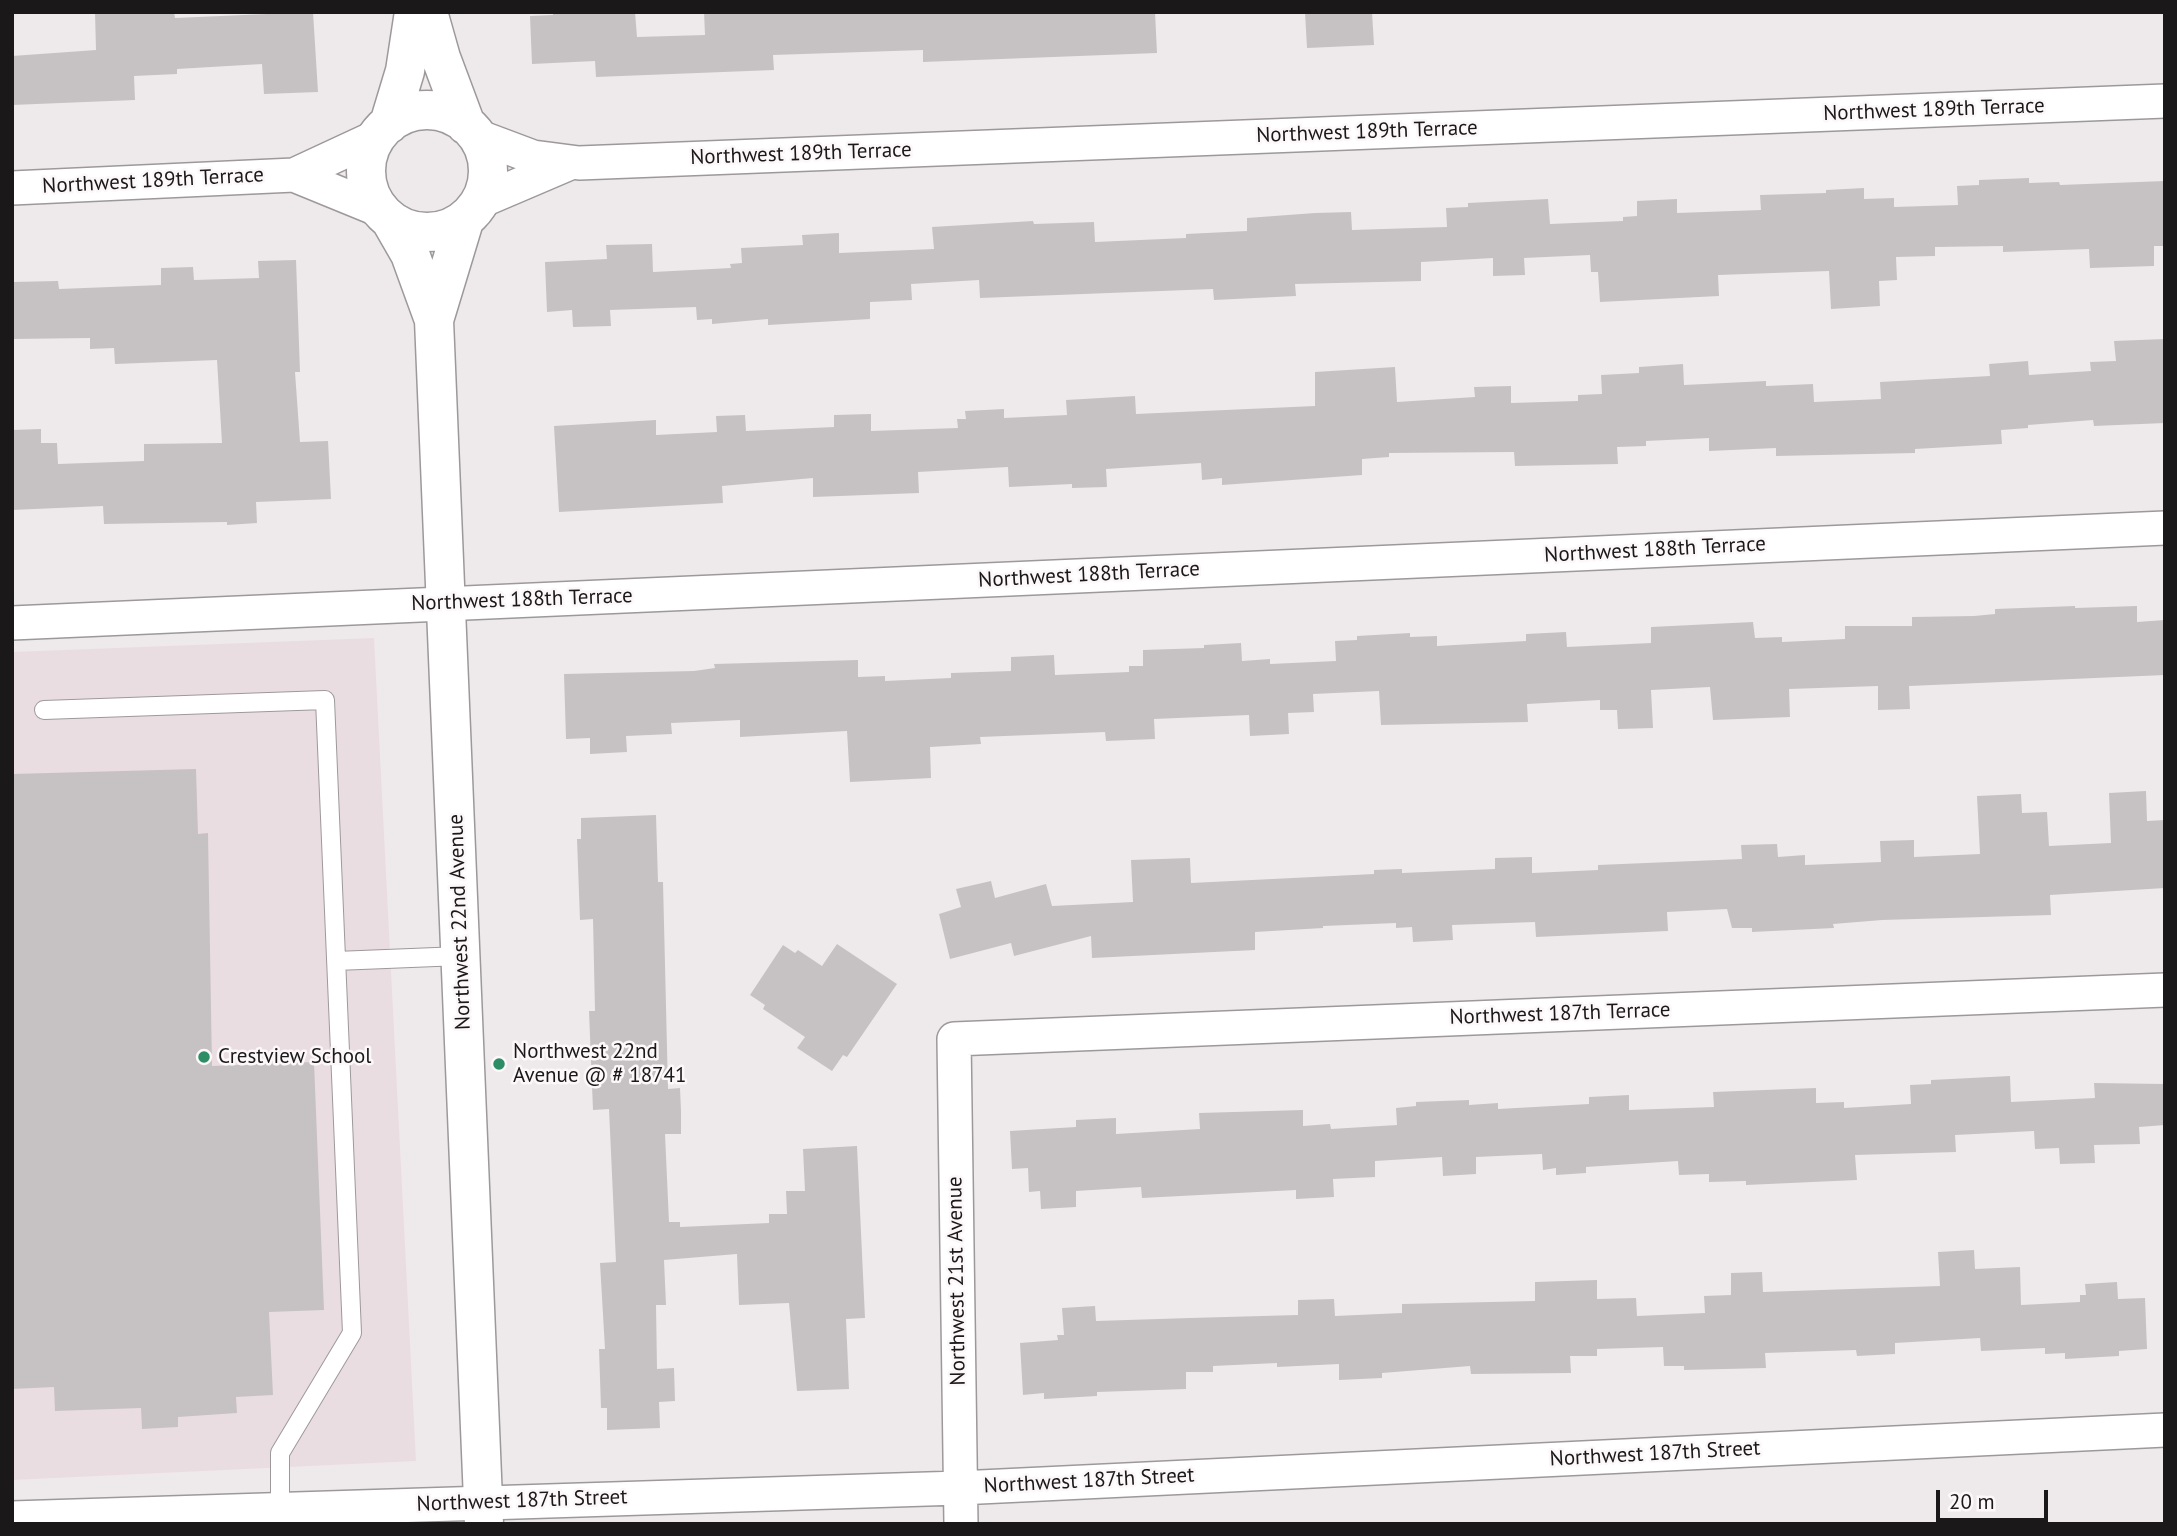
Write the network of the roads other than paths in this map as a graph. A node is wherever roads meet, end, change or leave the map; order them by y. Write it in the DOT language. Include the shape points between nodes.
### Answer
graph roads {
  1 [pos="414,12"];
  2 [pos="428,12"];
  3 [pos="2165,101"];
  4 [pos="384,130"];
  5 [pos="472,130"];
  6 [pos="570,163"];
  7 [pos="294,175"];
  8 [pos="12,188"];
  9 [pos="472,211"];
  10 [pos="386,216"];
  11 [pos="434,320"];
  12 [pos="2165,528"];
  13 [pos="448,604"];
  14 [pos="12,623"];
  15 [pos="44,710"];
  16 [pos="461,956"];
  17 [pos="336,961"];
  18 [pos="2165,990"];
  19 [pos="954,1039"];
  20 [pos="2165,1430"];
  21 [pos="959,1488"];
  22 [pos="280,1507"];
  23 [pos="484,1513"];
  24 [pos="12,1518"];
  25 [pos="961,1524"];
  1 -- 4 [label="street" via="405,71"];
  2 -- 5 [label="street" via="441,58"];
  3 -- 6 [label="street, Northwest 189th Terrace"];
  4 -- 5 [label="street" via="417,110 439,111"];
  4 -- 7 [label="street, Northwest 189th Terrace"];
  4 -- 10 [label="street" via="370,149 366,170 368,189"];
  5 -- 6 [label="street, Northwest 189th Terrace" via="505,149"];
  5 -- 9 [label="street" via="485,149 489,170"];
  6 -- 9 [label="street, Northwest 189th Terrace"];
  7 -- 8 [label="street, Northwest 189th Terrace"];
  7 -- 10 [label="street, Northwest 189th Terrace"];
  9 -- 10 [label="street" via="447,230 428,233 408,229"];
  9 -- 11 [label="street, Northwest 22nd Avenue"];
  10 -- 11 [label="street, Northwest 22nd Avenue" via="410,254"];
  11 -- 13 [label="street, Northwest 22nd Avenue"];
  12 -- 13 [label="street, Northwest 188th Terrace"];
  13 -- 14 [label="street, Northwest 188th Terrace"];
  13 -- 16 [label="street, Northwest 22nd Avenue"];
  15 -- 17 [label="lane" via="325,700"];
  16 -- 17 [label="lane"];
  16 -- 23 [label="street, Northwest 22nd Avenue"];
  17 -- 22 [label="lane" via="352,1333 280,1453"];
  18 -- 19 [label="street, Northwest 187th Terrace"];
  19 -- 21 [label="street, Northwest 21st Avenue"];
  20 -- 21 [label="street, Northwest 187th Street"];
  21 -- 23 [label="street, Northwest 187th Street"];
  21 -- 25 [label="street, Northwest 21st Avenue"];
  22 -- 23 [label="street, Northwest 187th Street"];
  22 -- 24 [label="street, Northwest 187th Street"];
}
